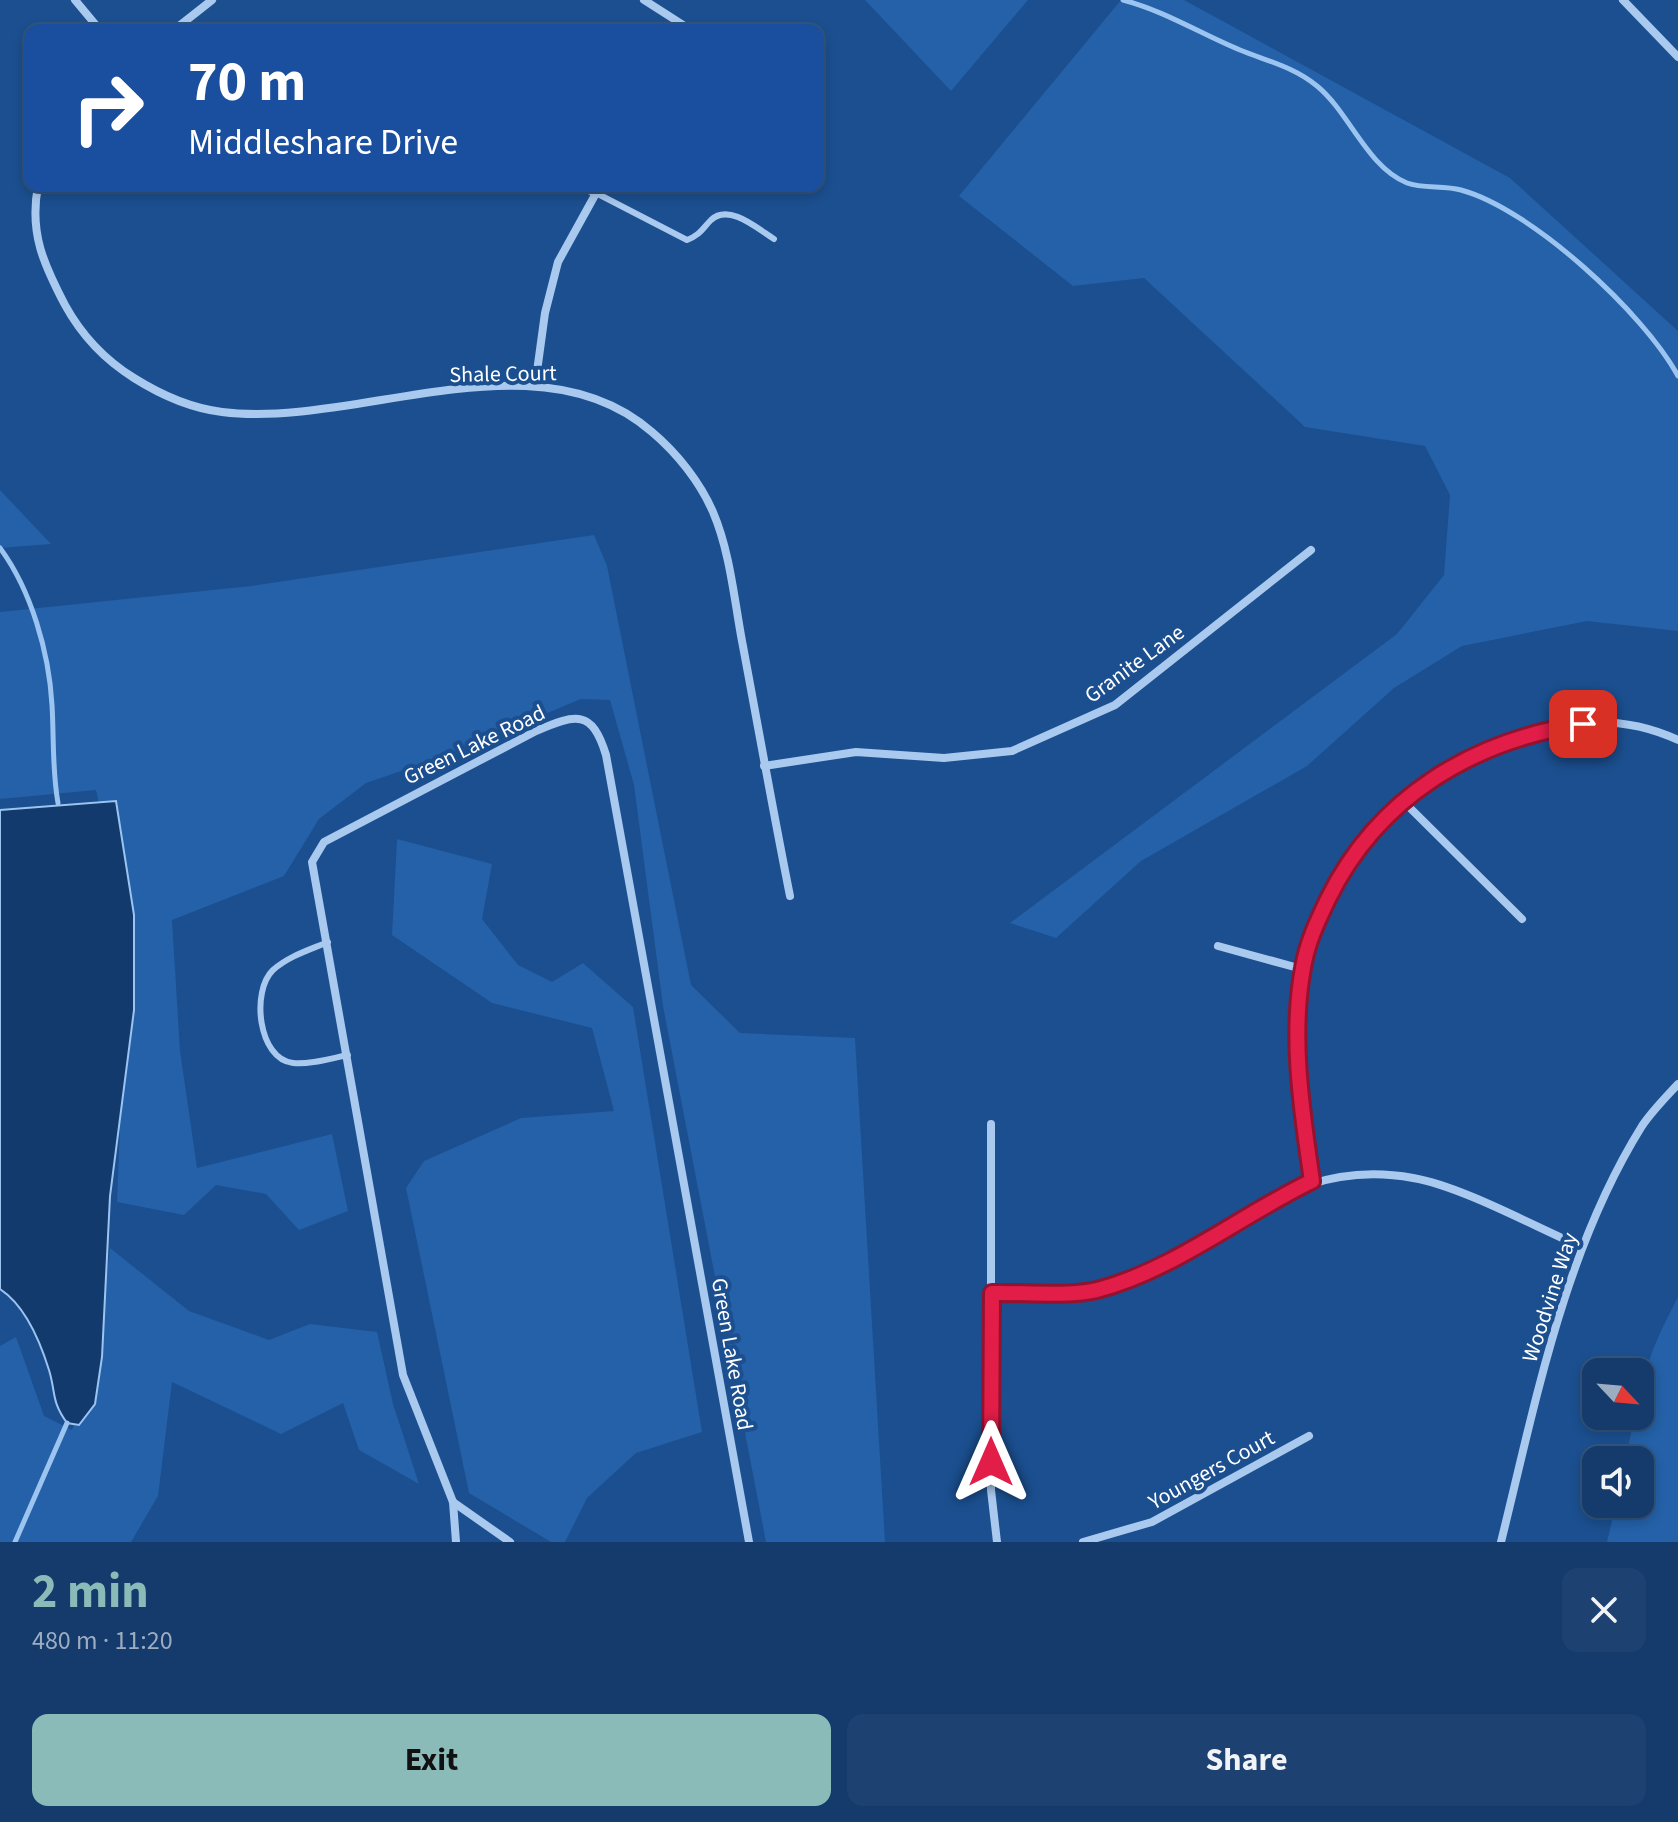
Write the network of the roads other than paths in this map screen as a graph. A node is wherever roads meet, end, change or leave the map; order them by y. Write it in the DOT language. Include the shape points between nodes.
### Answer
graph roads {
  1 [pos="75,0"];
  2 [pos="212,0"];
  3 [pos="644,0"];
  4 [pos="1623,0"];
  5 [pos="95,24"];
  6 [pos="182,24"];
  7 [pos="681,24"];
  8 [pos="1678,57"];
  9 [pos="38,192"];
  10 [pos="597,192"];
  11 [pos="602,192"];
  12 [pos="774,239"];
  13 [pos="535,386"];
  14 [pos="1311,550"];
  15 [pos="1678,740"];
  16 [pos="764,766"];
  17 [pos="1403,801"];
  18 [pos="790,896"];
  19 [pos="1522,919"];
  20 [pos="328,942"];
  21 [pos="1218,946"];
  22 [pos="1302,969"];
  23 [pos="348,1055"];
  24 [pos="1678,1084"];
  25 [pos="991,1124"];
  26 [pos="1312,1181"];
  27 [pos="1582,1247"];
  28 [pos="992,1293"];
  29 [pos="1309,1436"];
  30 [pos="453,1502"];
  31 [pos="456,1542"];
  32 [pos="510,1542"];
  33 [pos="749,1542"];
  34 [pos="997,1542"];
  35 [pos="1083,1542"];
  36 [pos="1501,1542"];
  1 -- 5 [label="street"];
  2 -- 6 [label="street"];
  3 -- 7 [label="street"];
  4 -- 8 [label="street"];
  9 -- 13 [label="street, Shale Court" via="35,234 41,260 70,314 112,364 158,393 221,412 259,414"];
  10 -- 13 [label="street" via="558,262"];
  11 -- 12 [label="lane" via="687,240 724,214"];
  13 -- 16 [label="street, Shale Court" via="565,388 620,409 651,430 698,484 724,541"];
  14 -- 16 [label="street, Granite Lane" via="1115,705 1012,751 944,758 856,752"];
  15 -- 17 [label="street" via="1615,724 1551,729 1484,750 1439,773"];
  16 -- 18 [label="street, Shale Court"];
  17 -- 19 [label="street"];
  17 -- 22 [label="street" via="1376,827 1339,878"];
  20 -- 23 [label="street, Green Lake Road"];
  20 -- 23 [label="lane" via="271,972 260,1015 279,1058 294,1063"];
  20 -- 33 [label="street, Green Lake Road" via="312,862 324,842 536,731 584,719 597,728"];
  21 -- 22 [label="street"];
  22 -- 26 [label="street" via="1297,1038"];
  23 -- 30 [label="street, Green Lake Road" via="403,1375"];
  24 -- 27 [label="street, Woodvine Way" via="1643,1125"];
  25 -- 28 [label="street"];
  26 -- 27 [label="street" via="1362,1174 1414,1178"];
  26 -- 28 [label="street" via="1259,1206 1169,1261 1095,1290"];
  27 -- 36 [label="street, Woodvine Way" via="1543,1371"];
  28 -- 34 [label="street" via="991,1490"];
  29 -- 35 [label="street, Youngers Court" via="1152,1522"];
  30 -- 31 [label="street, Green Lake Road"];
  30 -- 32 [label="street"];
}
